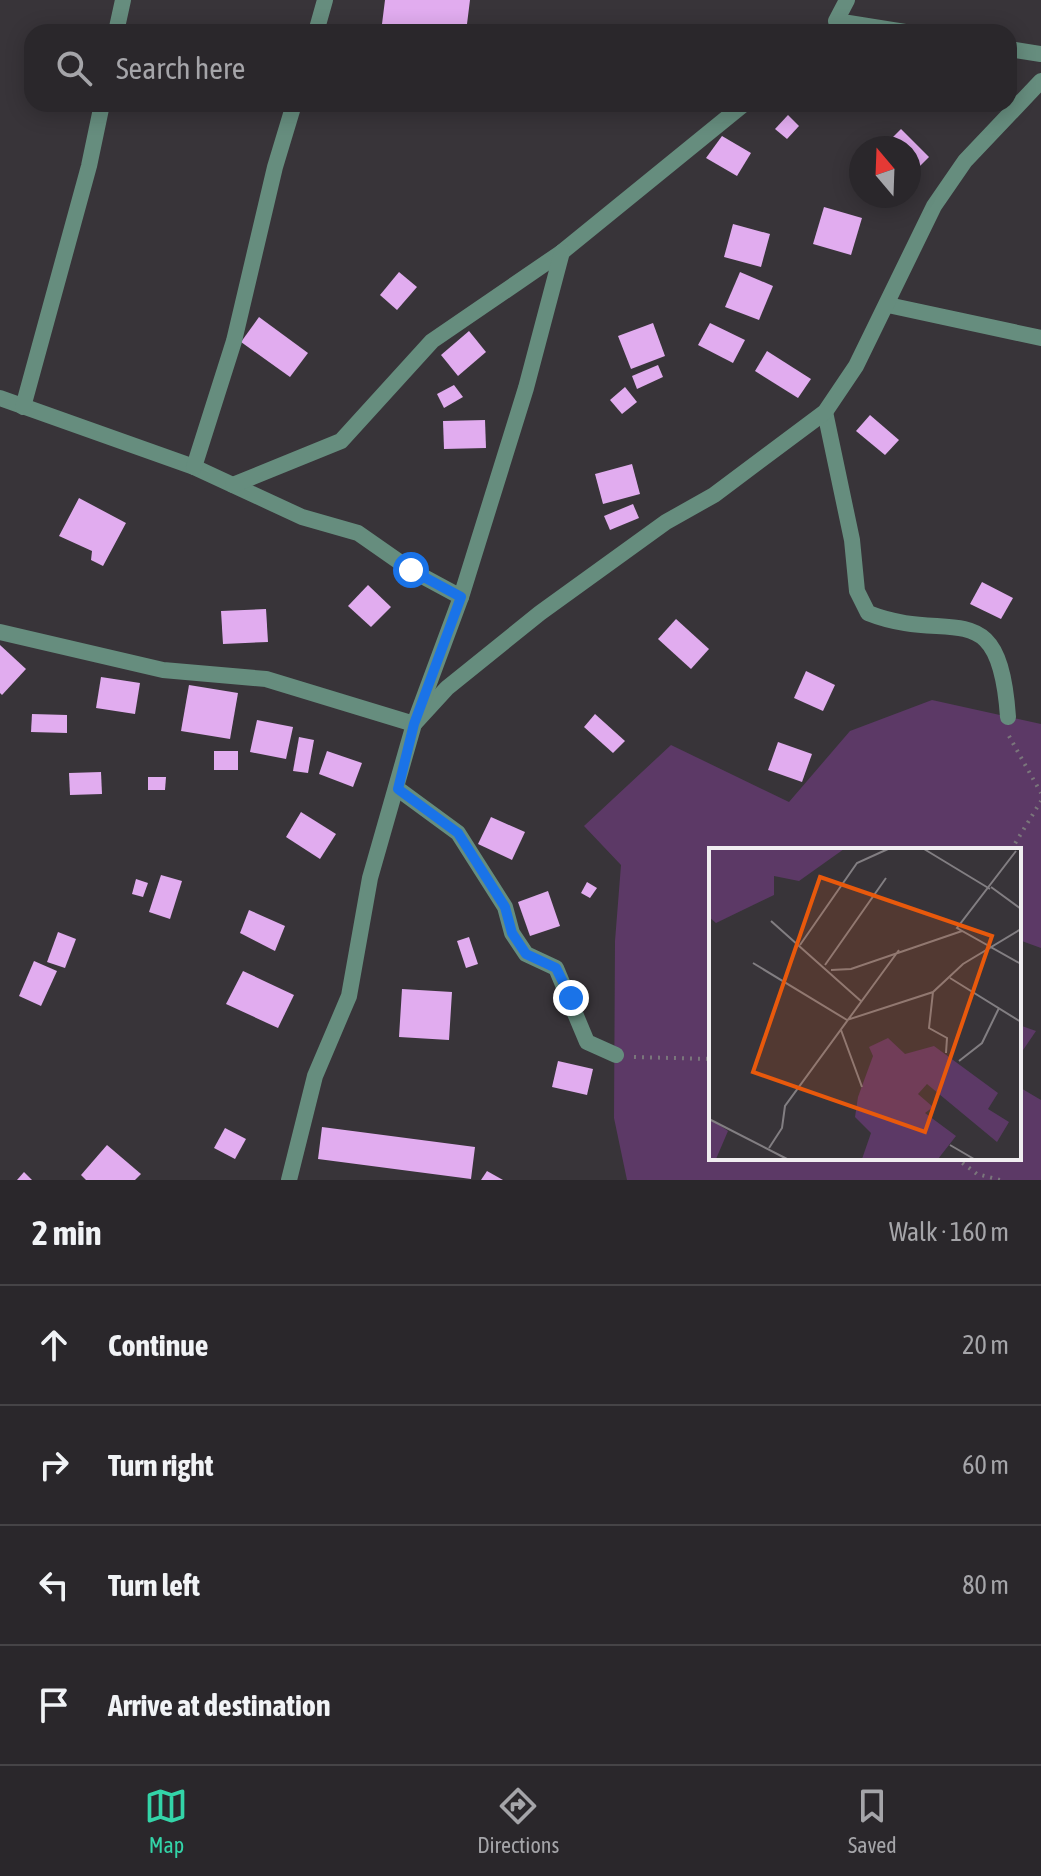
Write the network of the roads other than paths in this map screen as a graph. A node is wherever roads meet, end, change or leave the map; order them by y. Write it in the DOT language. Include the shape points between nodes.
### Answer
graph roads {
  1 [pos="123,0"];
  2 [pos="325,0"];
  3 [pos="847,0"];
  4 [pos="118,24"];
  5 [pos="318,24"];
  6 [pos="848,24"];
  7 [pos="1017,50"];
  8 [pos="1041,54"];
  9 [pos="1041,81"];
  10 [pos="1017,106"];
  11 [pos="100,112"];
  12 [pos="292,112"];
  13 [pos="734,112"];
  14 [pos="1012,112"];
  15 [pos="562,252"];
  16 [pos="888,305"];
  17 [pos="1041,338"];
  18 [pos="0,398"];
  19 [pos="23,407"];
  20 [pos="825,412"];
  21 [pos="194,467"];
  22 [pos="233,485"];
  23 [pos="461,597"];
  24 [pos="0,632"];
  25 [pos="1008,717"];
  26 [pos="414,724"];
  27 [pos="398,789"];
  28 [pos="616,1055"];
  29 [pos="289,1180"];
  1 -- 4 [label="street"];
  2 -- 5 [label="street"];
  3 -- 6 [label="street" via="836,21"];
  7 -- 8 [label="street"];
  9 -- 10 [label="street"];
  11 -- 19 [label="street"];
  12 -- 21 [label="street" via="234,341"];
  13 -- 15 [label="street"];
  14 -- 16 [label="street" via="965,161 934,206"];
  15 -- 22 [label="street" via="432,341 341,441"];
  15 -- 23 [label="street"];
  16 -- 17 [label="street"];
  16 -- 20 [label="street"];
  18 -- 19 [label="street"];
  19 -- 21 [label="street"];
  20 -- 25 [label="street" via="852,540 857,591 868,613 985,636 998,653 1005,677"];
  20 -- 26 [label="street" via="540,613 447,688"];
  21 -- 22 [label="street"];
  22 -- 23 [label="street" via="302,517 358,533"];
  23 -- 26 [label="street"];
  24 -- 26 [label="street" via="163,670 266,679"];
  26 -- 27 [label="street"];
  27 -- 28 [label="street" via="458,833 505,907 512,933 526,954 556,968 587,1042"];
  27 -- 29 [label="street" via="370,878 349,996 315,1076"];
}
